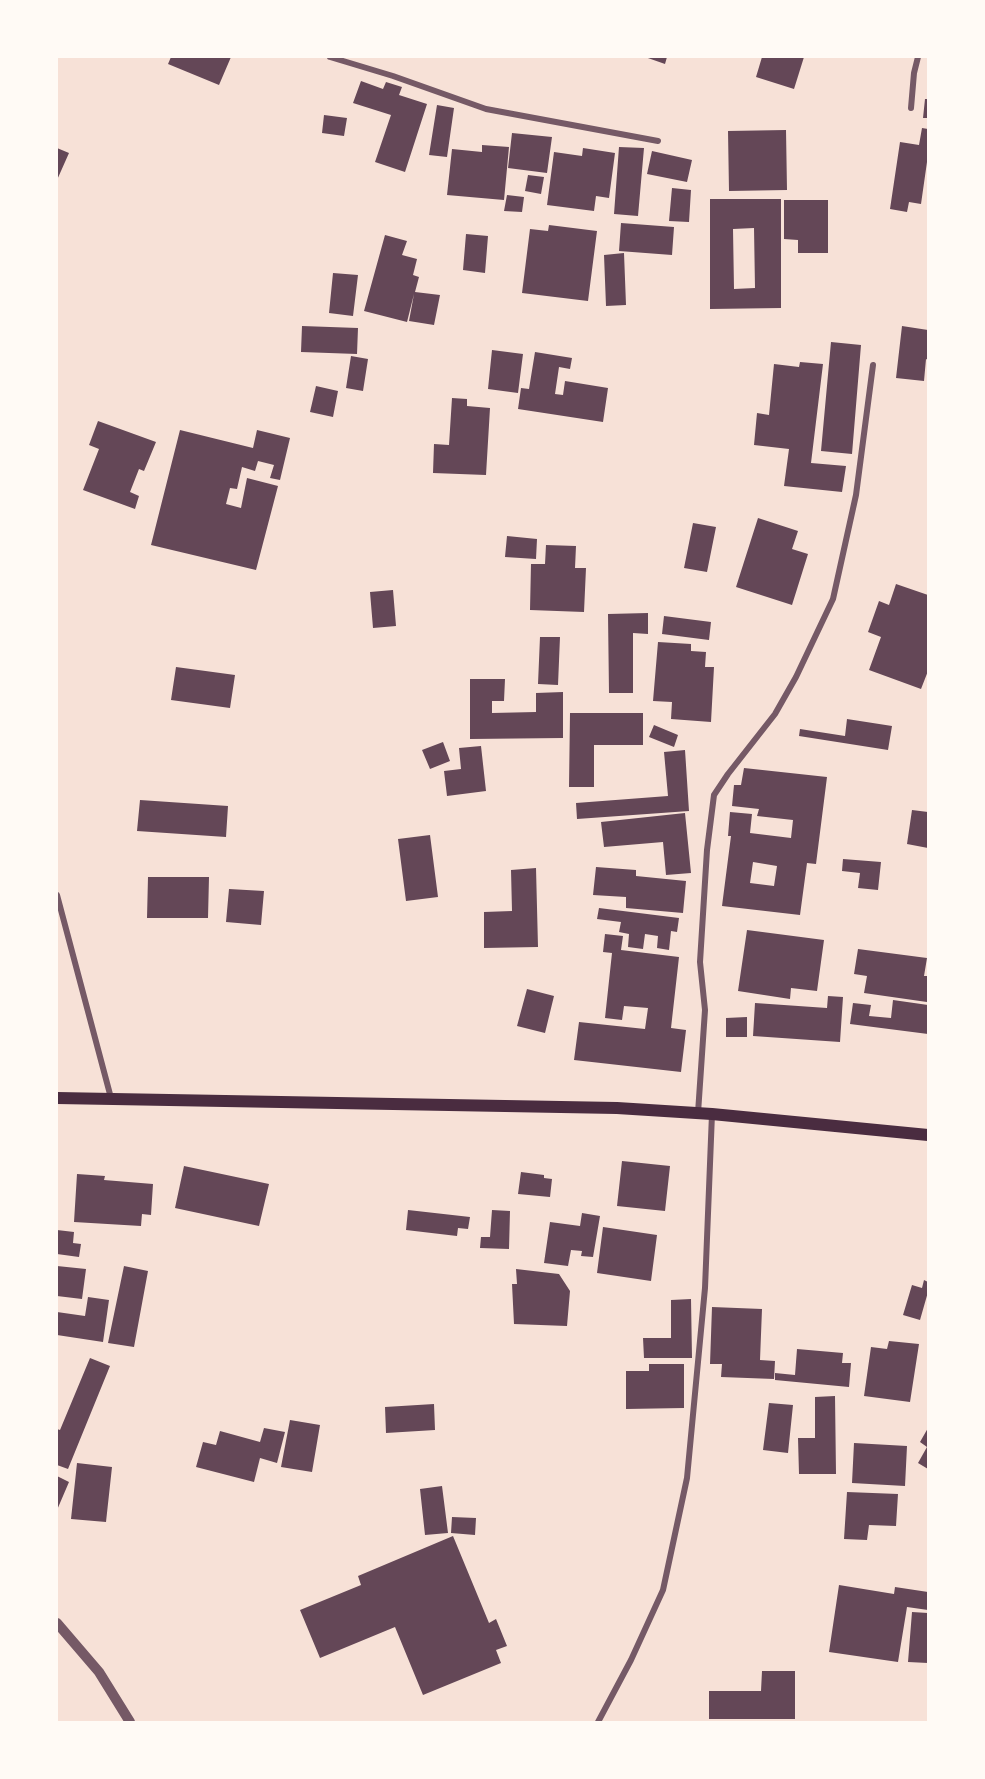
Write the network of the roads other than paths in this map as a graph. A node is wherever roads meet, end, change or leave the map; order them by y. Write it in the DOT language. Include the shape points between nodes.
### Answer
graph roads {
  1 [pos="330,57"];
  2 [pos="918,57"];
  3 [pos="911,108"];
  4 [pos="658,141"];
  5 [pos="873,365"];
  6 [pos="57,895"];
  7 [pos="57,1098"];
  8 [pos="111,1098"];
  9 [pos="698,1113"];
  10 [pos="712,1114"];
  11 [pos="928,1135"];
  12 [pos="57,1623"];
  13 [pos="130,1722"];
  14 [pos="598,1722"];
  1 -- 4 [label="street" via="486,109"];
  2 -- 3 [label="street"];
  5 -- 9 [label="street" via="856,495 833,599 775,714 714,795 700,962 705,1010"];
  6 -- 8 [label="street"];
  7 -- 8 [label="main road"];
  8 -- 9 [label="main road"];
  9 -- 10 [label="main road"];
  10 -- 11 [label="main road"];
  10 -- 14 [label="street" via="705,1288 687,1478 663,1590"];
  12 -- 13 [label="street" via="99,1672"];
}
